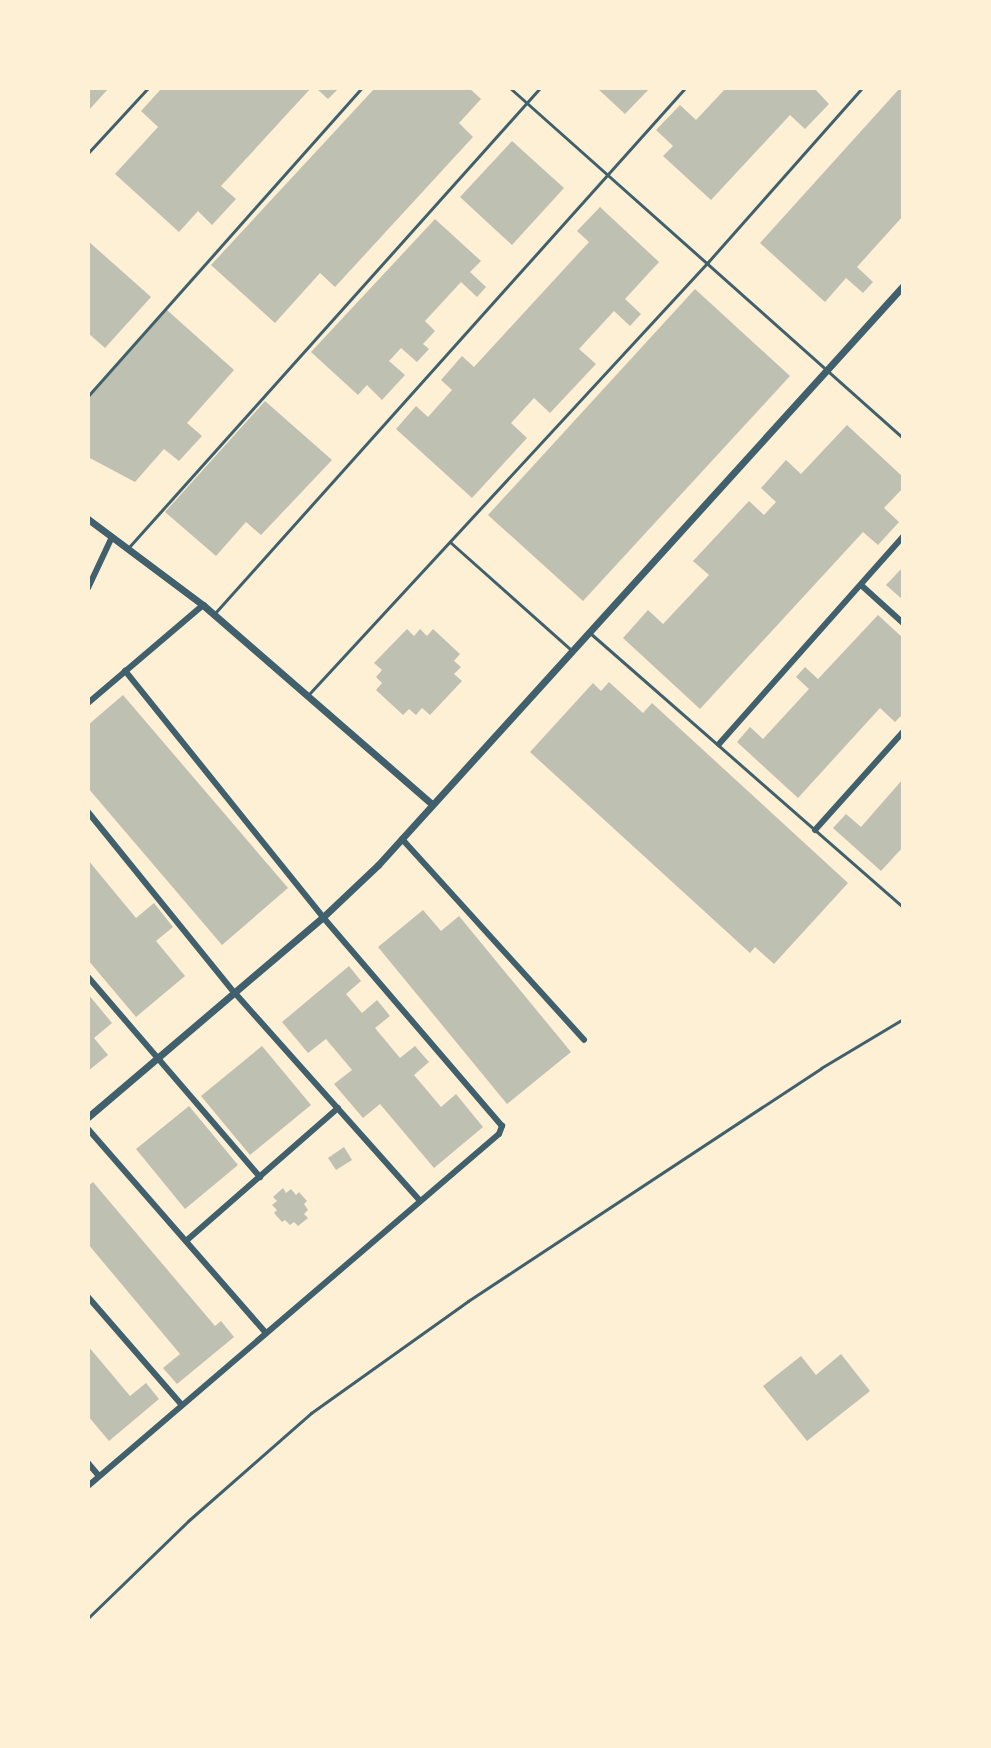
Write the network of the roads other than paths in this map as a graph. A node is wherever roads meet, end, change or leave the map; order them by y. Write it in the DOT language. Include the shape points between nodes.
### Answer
graph roads {
  1 [pos="148,88"];
  2 [pos="361,88"];
  3 [pos="510,88"];
  4 [pos="540,88"];
  5 [pos="685,88"];
  6 [pos="862,88"];
  7 [pos="527,103"];
  8 [pos="88,153"];
  9 [pos="608,174"];
  10 [pos="708,262"];
  11 [pos="903,286"];
  12 [pos="829,368"];
  13 [pos="88,396"];
  14 [pos="903,438"];
  15 [pos="88,519"];
  16 [pos="112,537"];
  17 [pos="903,537"];
  18 [pos="450,542"];
  19 [pos="128,549"];
  20 [pos="861,585"];
  21 [pos="88,588"];
  22 [pos="203,605"];
  23 [pos="214,615"];
  24 [pos="903,623"];
  25 [pos="590,633"];
  26 [pos="572,651"];
  27 [pos="125,671"];
  28 [pos="309,694"];
  29 [pos="88,703"];
  30 [pos="903,732"];
  31 [pos="719,744"];
  32 [pos="432,804"];
  33 [pos="88,812"];
  34 [pos="815,830"];
  35 [pos="402,839"];
  36 [pos="903,907"];
  37 [pos="323,917"];
  38 [pos="88,977"];
  39 [pos="234,992"];
  40 [pos="903,1019"];
  41 [pos="584,1040"];
  42 [pos="156,1058"];
  43 [pos="338,1108"];
  44 [pos="88,1117"];
  45 [pos="88,1129"];
  46 [pos="260,1177"];
  47 [pos="420,1201"];
  48 [pos="186,1241"];
  49 [pos="88,1297"];
  50 [pos="266,1333"];
  51 [pos="182,1405"];
  52 [pos="88,1463"];
  53 [pos="99,1476"];
  54 [pos="88,1486"];
  55 [pos="88,1618"];
  1 -- 8 [label="lane"];
  2 -- 13 [label="lane"];
  3 -- 7 [label="lane"];
  4 -- 7 [label="lane"];
  5 -- 9 [label="lane"];
  6 -- 10 [label="lane"];
  7 -- 9 [label="lane"];
  7 -- 19 [label="lane"];
  9 -- 10 [label="lane"];
  9 -- 23 [label="lane"];
  10 -- 12 [label="lane"];
  10 -- 18 [label="lane"];
  11 -- 12 [label="street"];
  12 -- 14 [label="lane"];
  12 -- 25 [label="street"];
  15 -- 16 [label="street"];
  16 -- 19 [label="street"];
  16 -- 21 [label="street"];
  17 -- 20 [label="street"];
  18 -- 26 [label="lane"];
  18 -- 28 [label="lane"];
  19 -- 22 [label="street"];
  20 -- 24 [label="street"];
  20 -- 31 [label="street"];
  22 -- 23 [label="street"];
  22 -- 27 [label="street"];
  23 -- 28 [label="street"];
  25 -- 26 [label="street"];
  25 -- 31 [label="lane"];
  26 -- 32 [label="street"];
  27 -- 29 [label="street"];
  27 -- 37 [label="street"];
  28 -- 32 [label="street"];
  30 -- 34 [label="street"];
  31 -- 34 [label="lane"];
  32 -- 35 [label="street"];
  33 -- 39 [label="street"];
  34 -- 36 [label="lane"];
  35 -- 37 [label="street"];
  35 -- 41 [label="street"];
  37 -- 39 [label="street"];
  37 -- 47 [label="street" via="501,1123 499,1134"];
  38 -- 42 [label="street"];
  39 -- 42 [label="street"];
  39 -- 43 [label="street"];
  40 -- 55 [label="lane" via="468,1301 311,1413"];
  42 -- 44 [label="street"];
  42 -- 46 [label="street"];
  43 -- 46 [label="street"];
  43 -- 47 [label="street"];
  45 -- 48 [label="street"];
  46 -- 48 [label="street"];
  47 -- 50 [label="street"];
  48 -- 50 [label="street"];
  49 -- 51 [label="street"];
  50 -- 51 [label="street"];
  51 -- 53 [label="street"];
  52 -- 53 [label="street"];
  53 -- 54 [label="street"];
}
